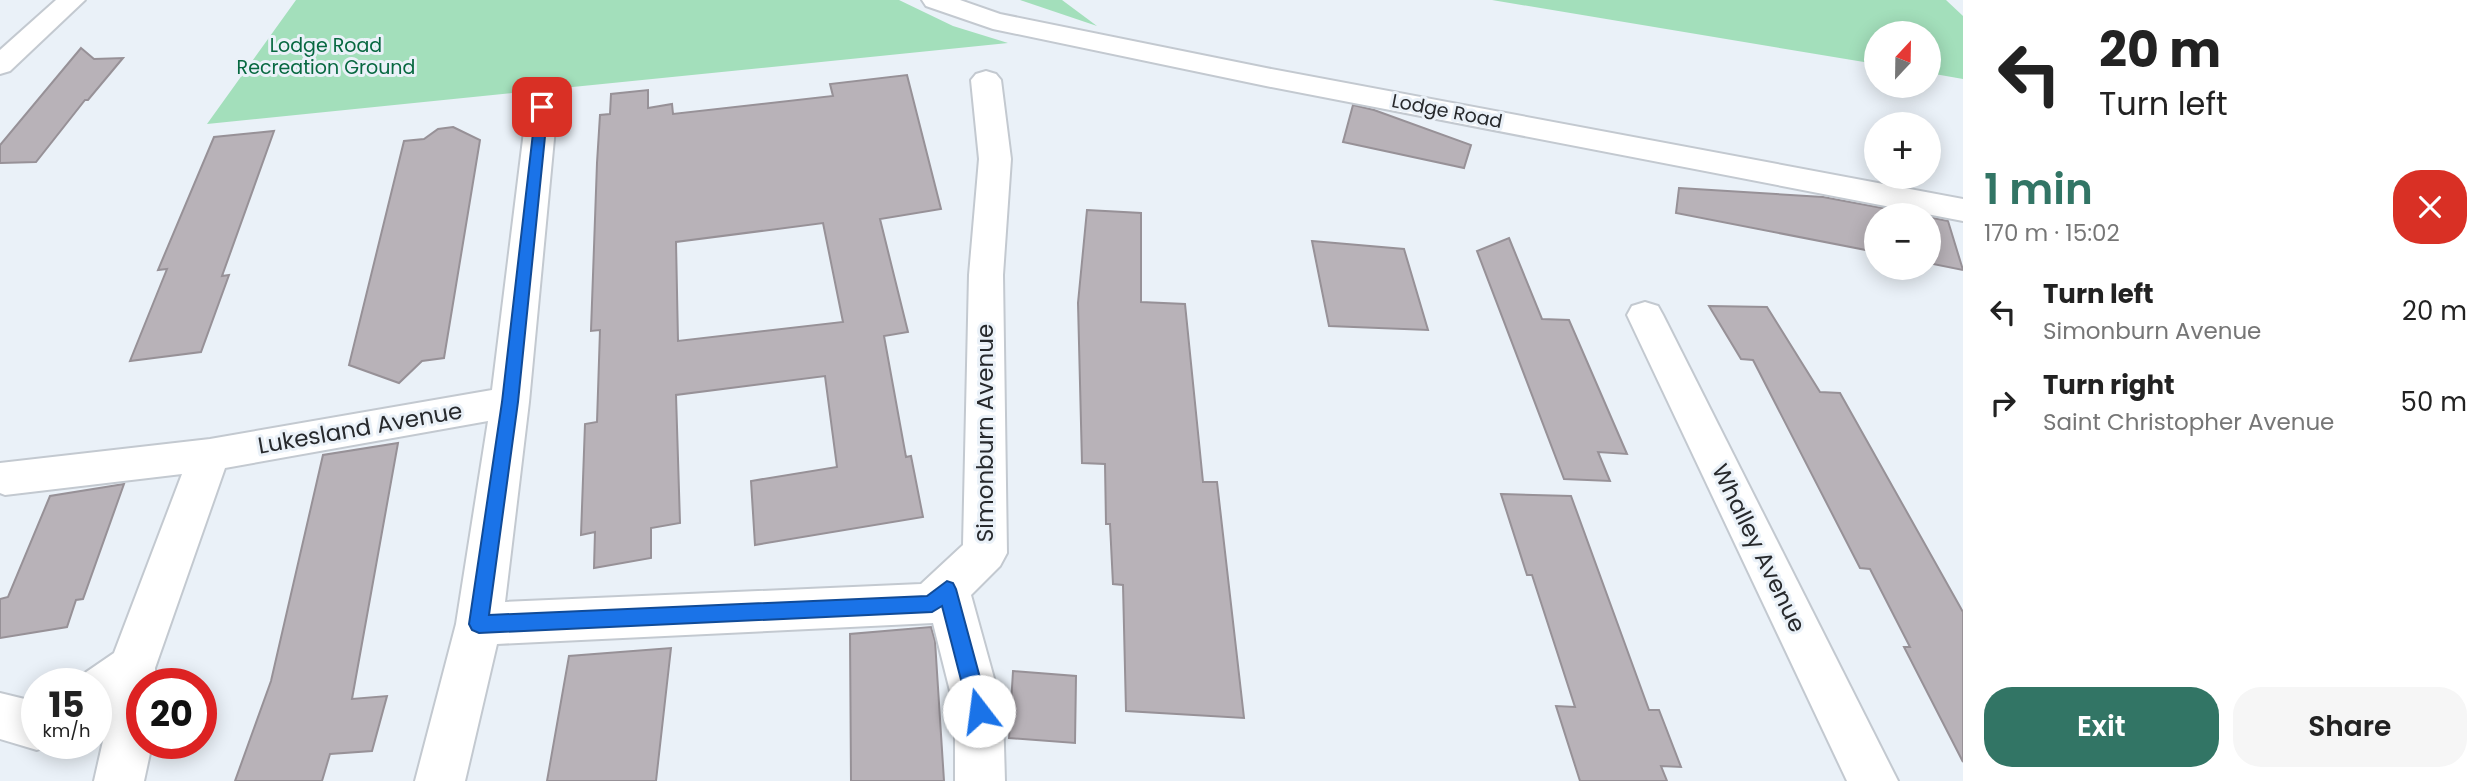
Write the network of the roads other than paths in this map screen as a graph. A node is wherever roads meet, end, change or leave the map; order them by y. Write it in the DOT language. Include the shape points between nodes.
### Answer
graph roads {
  1 [pos="72,0"];
  2 [pos="935,0"];
  3 [pos="0,65"];
  4 [pos="986,80"];
  5 [pos="542,107"];
  6 [pos="1963,209"];
  7 [pos="1645,315"];
  8 [pos="510,402"];
  9 [pos="210,455"];
  10 [pos="5,478"];
  11 [pos="947,589"];
  12 [pos="479,624"];
  13 [pos="114,680"];
  14 [pos="0,716"];
  15 [pos="21,722"];
  16 [pos="119,781"];
  17 [pos="440,781"];
  18 [pos="980,781"];
  19 [pos="1873,781"];
  1 -- 3 [label="street"];
  2 -- 6 [label="street, Lodge Road" via="993,21 1266,77"];
  4 -- 11 [label="street, Simonburn Avenue" via="995,159 986,275 985,554"];
  5 -- 8 [label="street"];
  7 -- 19 [label="street, Whalley Avenue"];
  8 -- 9 [label="street, Lukesland Avenue"];
  8 -- 12 [label="street"];
  9 -- 10 [label="street, Lukesland Avenue"];
  9 -- 13 [label="street"];
  11 -- 12 [label="street, Simonburn Avenue" via="932,604"];
  11 -- 18 [label="street" via="979,711"];
  12 -- 17 [label="street"];
  13 -- 16 [label="street" via="134,714"];
  14 -- 15 [label="street"];
}
